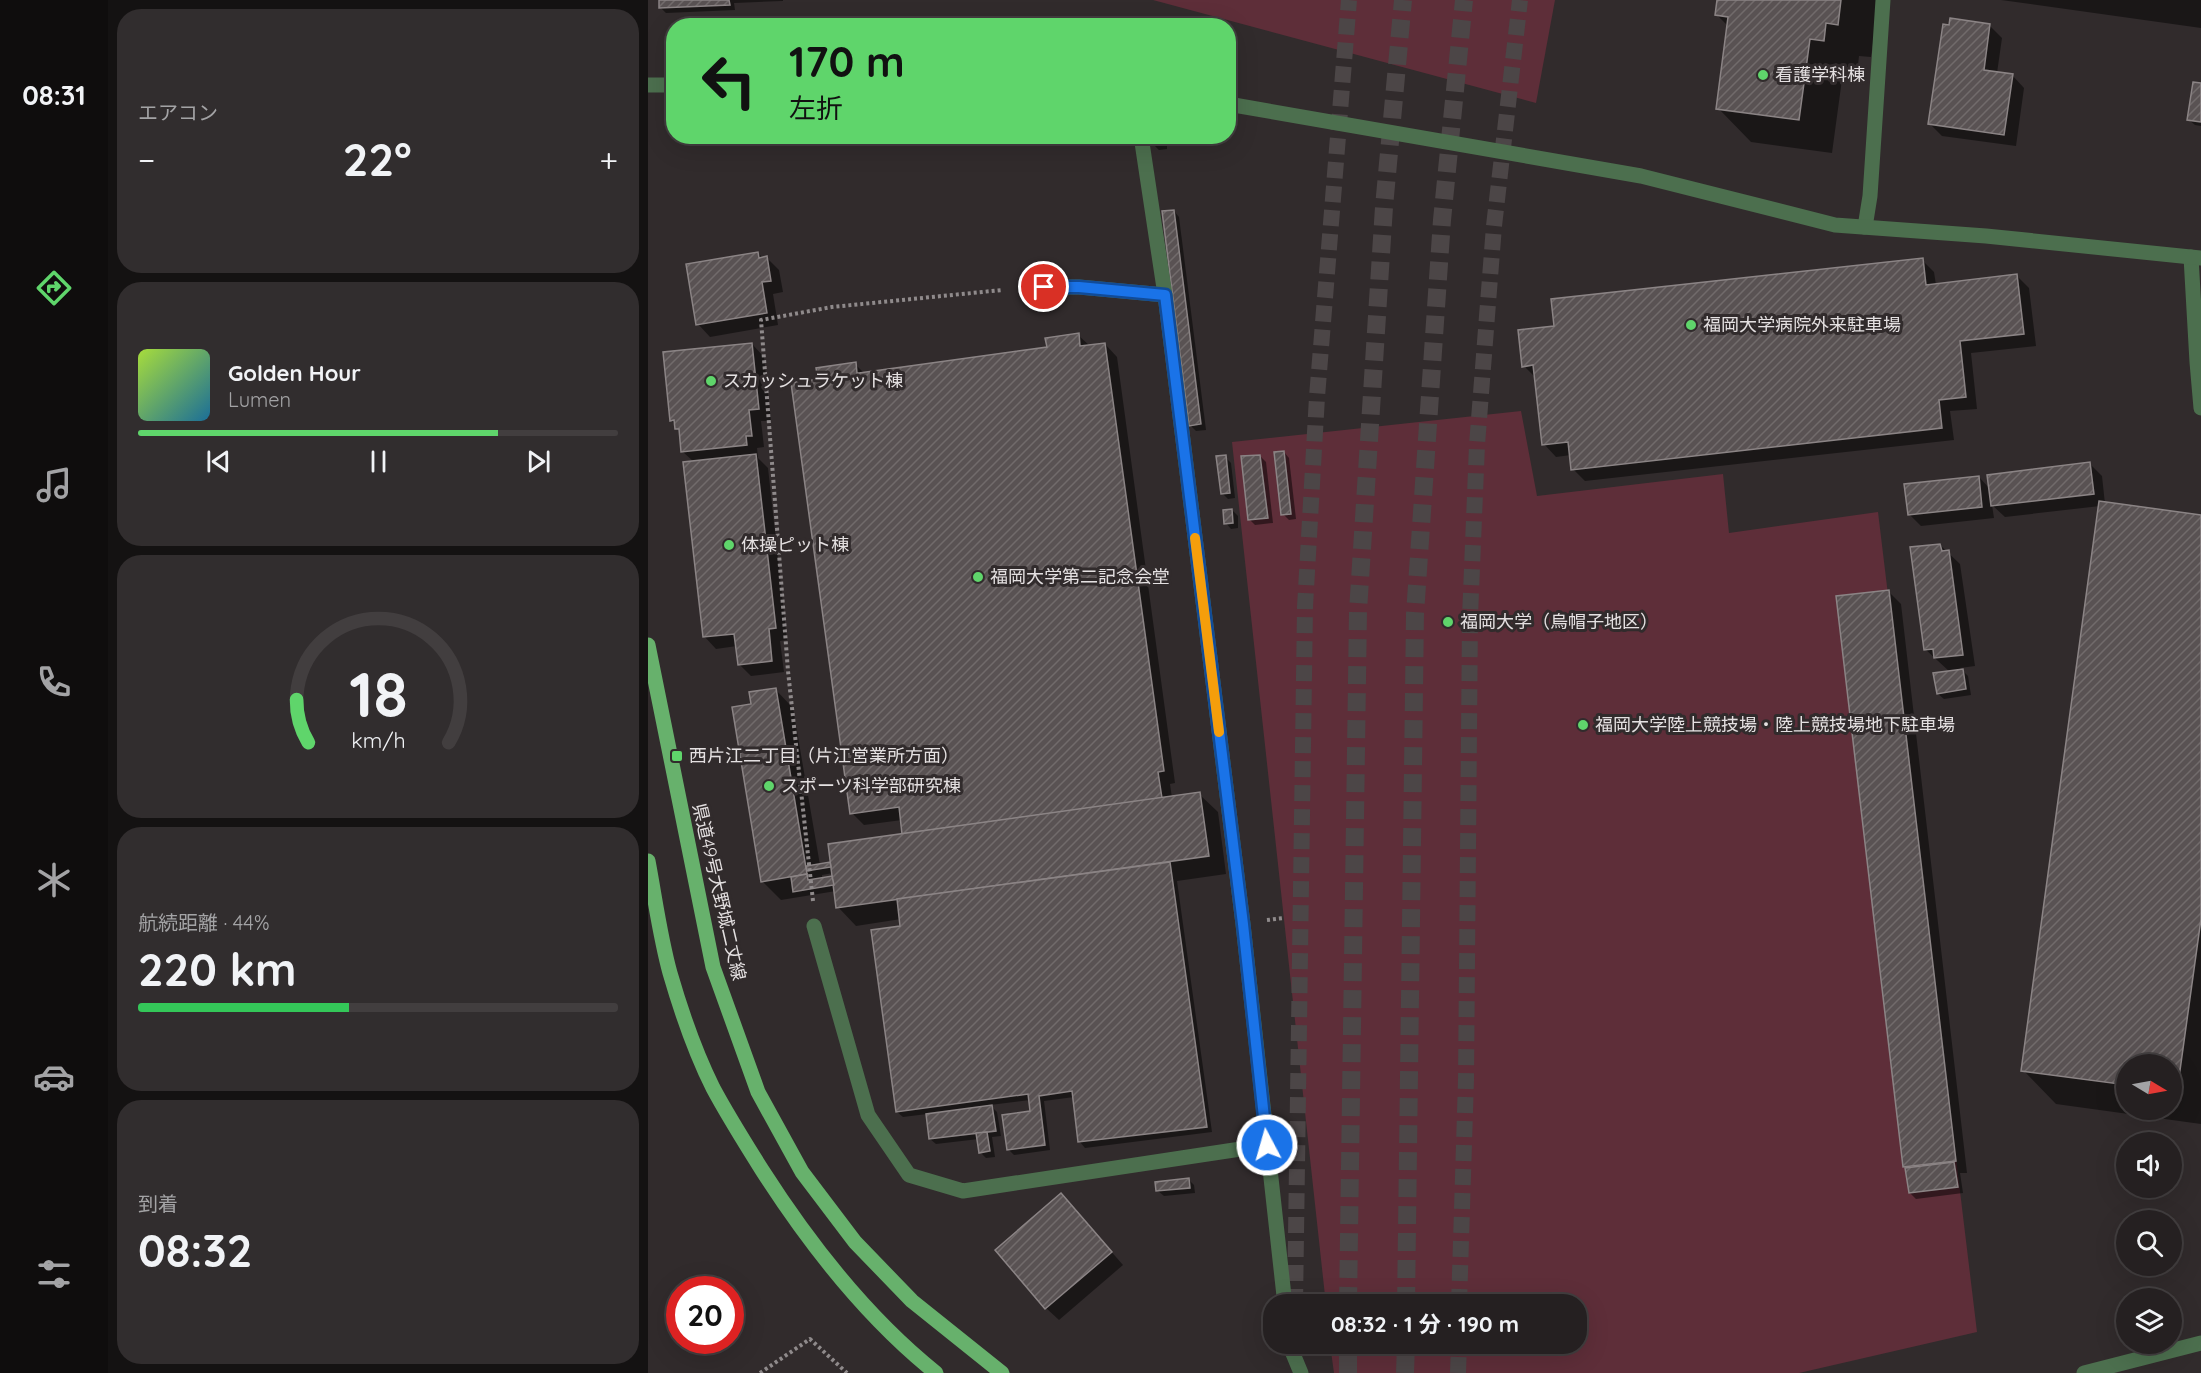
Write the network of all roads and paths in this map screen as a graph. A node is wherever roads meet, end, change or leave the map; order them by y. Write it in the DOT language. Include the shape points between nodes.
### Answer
graph roads {
  1 [pos="1883,0"];
  2 [pos="648,85"];
  3 [pos="666,85"];
  4 [pos="1236,105"];
  5 [pos="1142,144"];
  6 [pos="1865,227"];
  7 [pos="2196,258"];
  8 [pos="1026,287"];
  9 [pos="1165,295"];
  10 [pos="2201,408"];
  11 [pos="648,645"];
  12 [pos="648,861"];
  13 [pos="814,926"];
  14 [pos="1267,1145"];
  15 [pos="1284,1294"];
  16 [pos="2201,1343"];
  17 [pos="1293,1354"];
  18 [pos="760,1373"];
  19 [pos="847,1373"];
  20 [pos="936,1373"];
  21 [pos="1002,1373"];
  22 [pos="1301,1373"];
  23 [pos="2084,1373"];
  1 -- 6 [label="street"];
  2 -- 3 [label="street"];
  4 -- 6 [label="street" via="1641,176 1834,225"];
  5 -- 9 [label="street"];
  6 -- 7 [label="street"];
  7 -- 10 [label="street"];
  8 -- 9 [label="street" via="1079,287"];
  8 -- 13 [label="path" via="832,307 761,320 788,671"];
  9 -- 14 [label="street"];
  11 -- 21 [label="main road, 県道49号大野城二丈線" via="712,967 758,1092 802,1172 855,1242 912,1300"];
  12 -- 20 [label="main road" via="670,971 688,1028 718,1096 781,1200 828,1264 872,1314"];
  13 -- 14 [label="street" via="868,1114 909,1175 963,1191"];
  14 -- 15 [label="street"];
  16 -- 23 [label="street"];
  17 -- 22 [label="street"];
  18 -- 19 [label="path" via="810,1339"];
}
